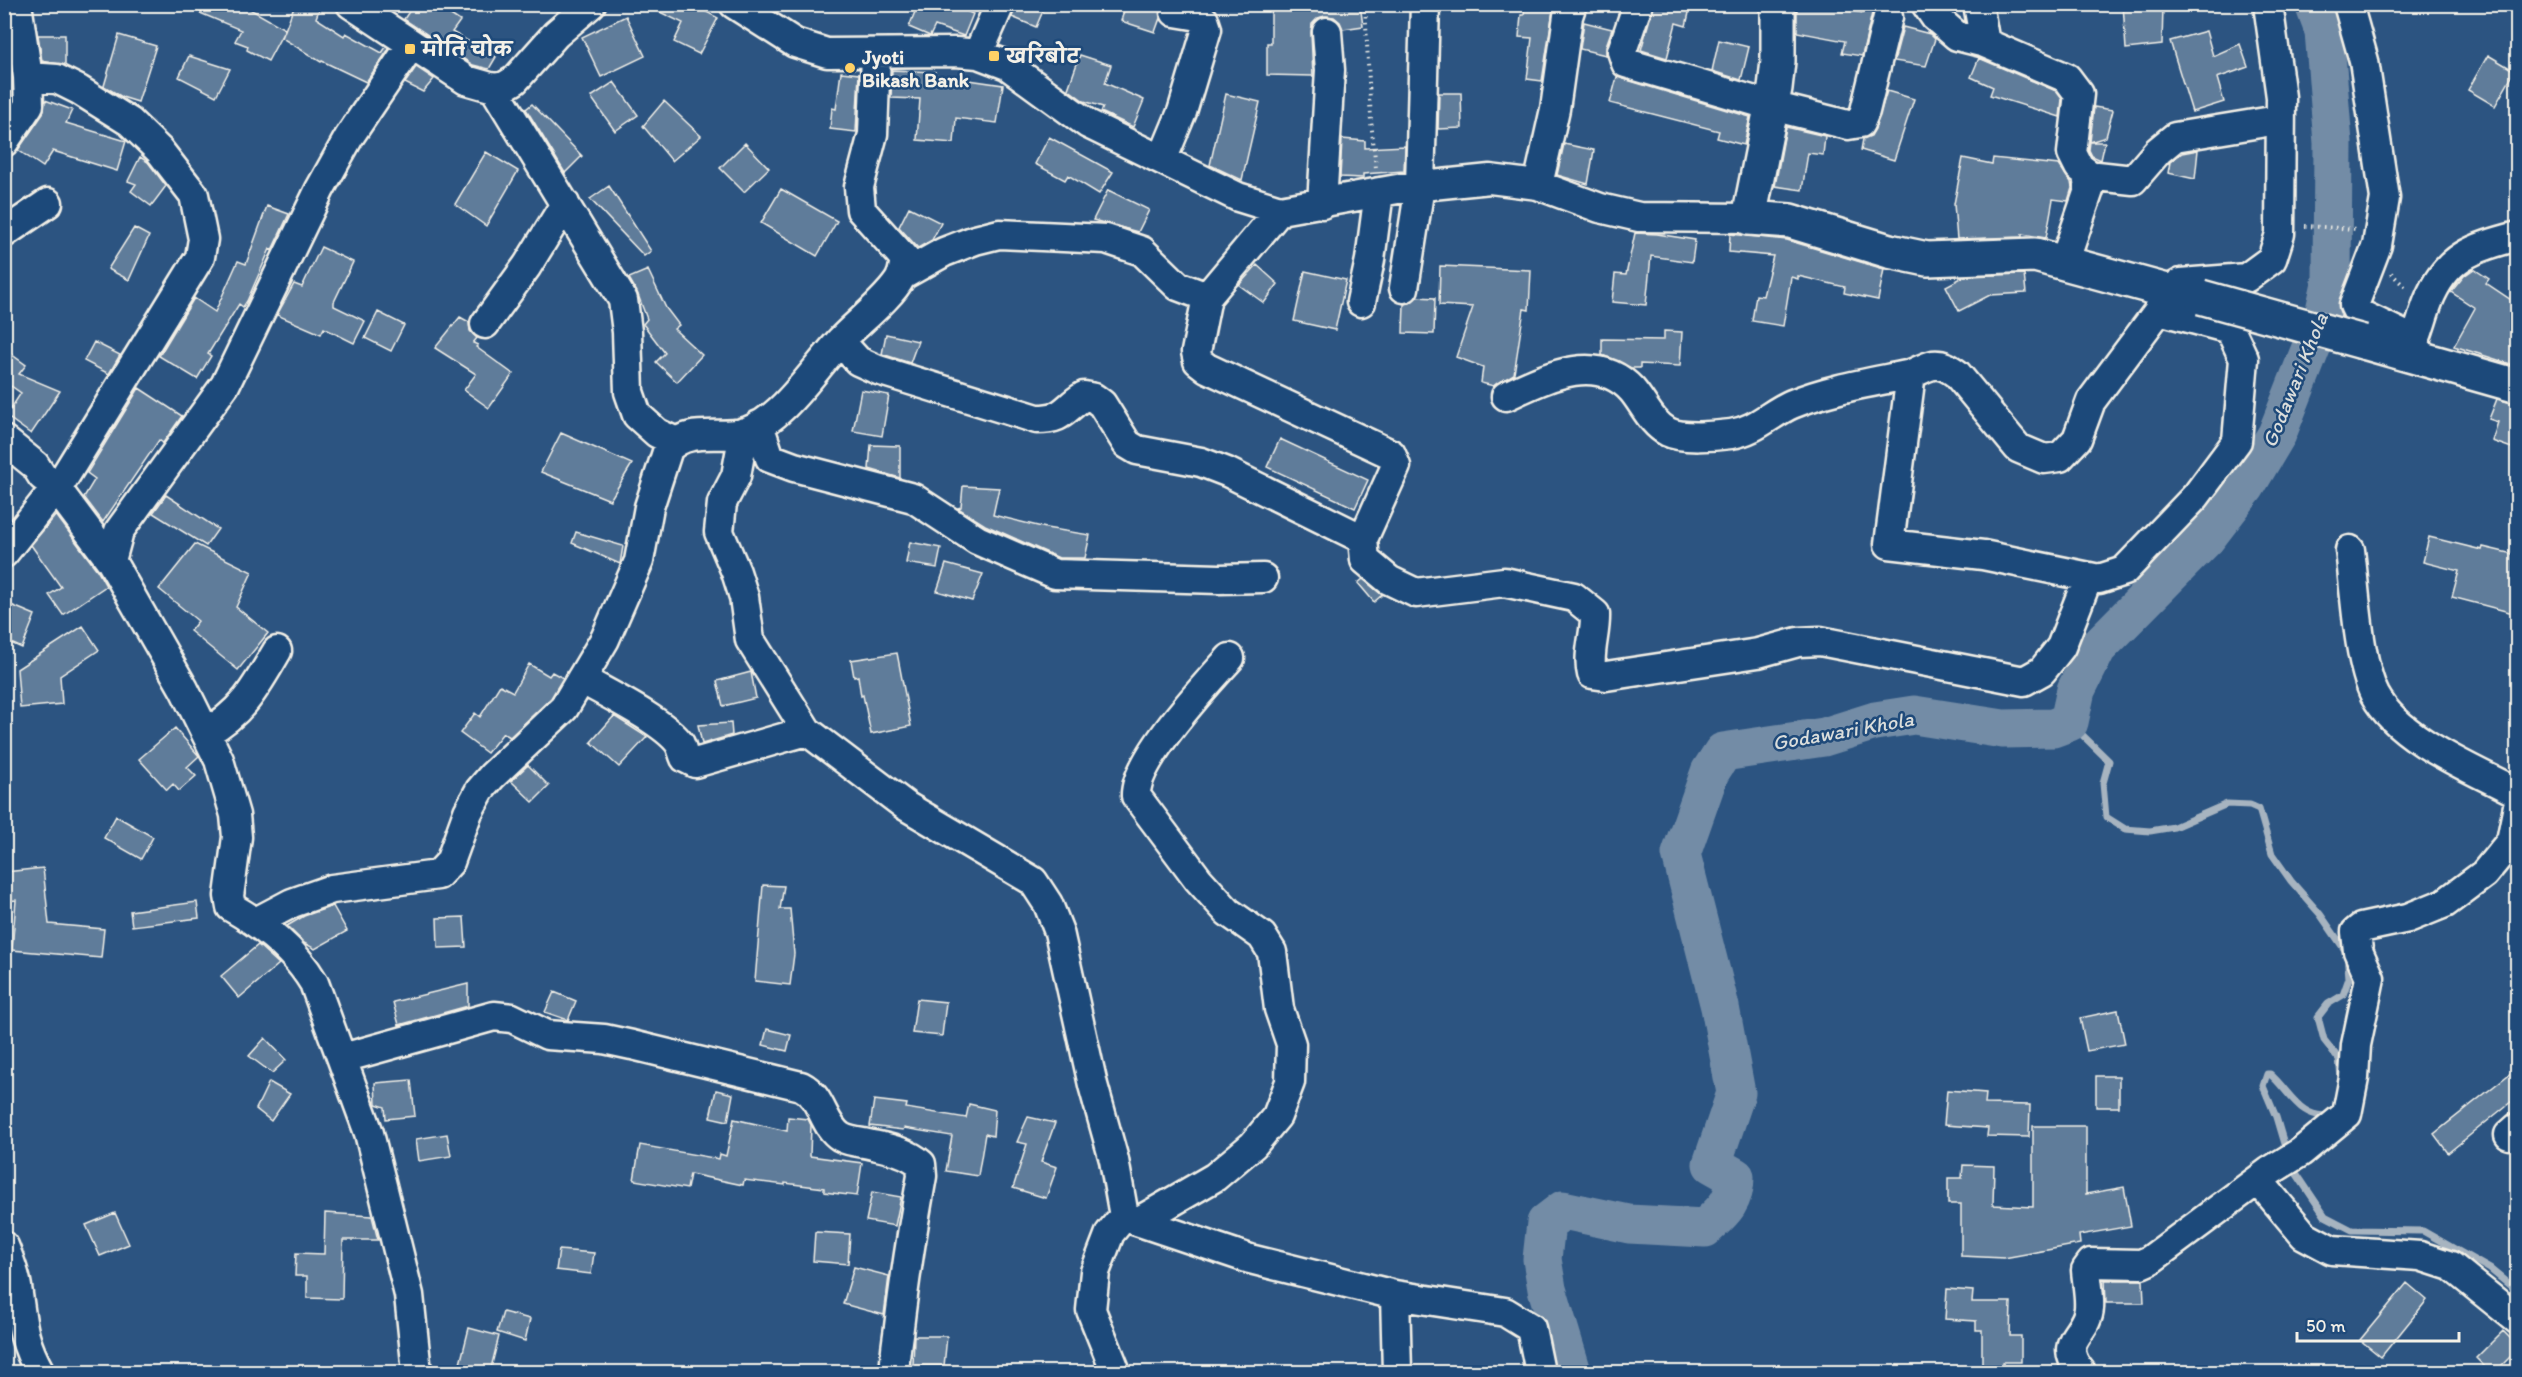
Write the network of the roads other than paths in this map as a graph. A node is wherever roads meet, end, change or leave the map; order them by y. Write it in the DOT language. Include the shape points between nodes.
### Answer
graph roads {
  1 [pos="17,4"];
  2 [pos="351,4"];
  3 [pos="591,4"];
  4 [pos="734,4"];
  5 [pos="1000,4"];
  6 [pos="1425,4"];
  7 [pos="1572,4"];
  8 [pos="1638,4"];
  9 [pos="1778,4"];
  10 [pos="1926,4"];
  11 [pos="1978,4"];
  12 [pos="2268,4"];
  13 [pos="2348,4"];
  14 [pos="1175,12"];
  15 [pos="1888,17"];
  16 [pos="1327,32"];
  17 [pos="1986,43"];
  18 [pos="411,45"];
  19 [pos="876,54"];
  20 [pos="978,54"];
  21 [pos="28,77"];
  22 [pos="494,88"];
  23 [pos="1772,106"];
  24 [pos="2272,121"];
  25 [pos="4,142"];
  26 [pos="1162,160"];
  27 [pos="2097,176"];
  28 [pos="1538,185"];
  29 [pos="1420,186"];
  30 [pos="1379,192"];
  31 [pos="48,202"];
  32 [pos="565,204"];
  33 [pos="1322,204"];
  34 [pos="1280,210"];
  35 [pos="1749,218"];
  36 [pos="4,233"];
  37 [pos="2517,236"];
  38 [pos="2064,263"];
  39 [pos="901,276"];
  40 [pos="2246,278"];
  41 [pos="1404,288"];
  42 [pos="1207,297"];
  43 [pos="2163,300"];
  44 [pos="1361,302"];
  45 [pos="484,324"];
  46 [pos="2230,329"];
  47 [pos="840,341"];
  48 [pos="2412,348"];
  49 [pos="1911,374"];
  50 [pos="2517,386"];
  51 [pos="1506,396"];
  52 [pos="752,429"];
  53 [pos="4,440"];
  54 [pos="674,441"];
  55 [pos="57,489"];
  56 [pos="1363,539"];
  57 [pos="2350,550"];
  58 [pos="4,553"];
  59 [pos="111,561"];
  60 [pos="1263,578"];
  61 [pos="2088,578"];
  62 [pos="277,651"];
  63 [pos="1230,658"];
  64 [pos="581,679"];
  65 [pos="807,731"];
  66 [pos="206,733"];
  67 [pos="2517,805"];
  68 [pos="256,922"];
  69 [pos="343,1058"];
  70 [pos="2264,1175"];
  71 [pos="1131,1219"];
  72 [pos="4,1246"];
  73 [pos="1395,1295"];
  74 [pos="2517,1320"];
  75 [pos="40,1372"];
  76 [pos="417,1372"];
  77 [pos="895,1372"];
  78 [pos="1116,1372"];
  79 [pos="1397,1372"];
  80 [pos="1540,1372"];
  81 [pos="2081,1372"];
  1 -- 21 [label="street"];
  2 -- 18 [label="street"];
  3 -- 22 [label="street" via="556,34 515,80"];
  4 -- 19 [label="street" via="795,43 827,53"];
  5 -- 20 [label="street"];
  6 -- 29 [label="street"];
  7 -- 28 [label="street"];
  8 -- 23 [label="street" via="1622,51 1626,63"];
  9 -- 23 [label="main road" via="1778,61"];
  10 -- 17 [label="street" via="1957,36"];
  11 -- 17 [label="street"];
  12 -- 40 [label="street" via="2281,97 2280,234 2272,259"];
  13 -- 48 [label="street" via="2364,61 2385,198 2377,245 2354,305 2358,313"];
  14 -- 26 [label="street" via="1199,16 1207,29 1182,112"];
  15 -- 23 [label="street" via="1860,123 1848,125"];
  16 -- 33 [label="street" via="1329,109"];
  17 -- 38 [label="street" via="2067,78 2079,94 2072,153 2087,173 2090,190"];
  18 -- 22 [label="street" via="466,80"];
  18 -- 59 [label="street" via="349,137 320,189 225,384 118,531"];
  19 -- 20 [label="street"];
  19 -- 39 [label="street" via="873,134 859,187 861,210 905,259"];
  20 -- 26 [label="street" via="1007,65 1088,124"];
  21 -- 25 [label="street" via="29,105"];
  21 -- 55 [label="street" via="57,79 130,122 159,150 194,195 203,239 200,257"];
  22 -- 32 [label="street"];
  23 -- 35 [label="main road"];
  24 -- 27 [label="street" via="2175,137 2133,180"];
  26 -- 34 [label="street" via="1238,197"];
  28 -- 29 [label="street" via="1490,179"];
  28 -- 35 [label="street" via="1600,208 1639,217"];
  29 -- 30 [label="street"];
  29 -- 41 [label="street"];
  30 -- 33 [label="street"];
  30 -- 44 [label="street"];
  31 -- 36 [label="street"];
  32 -- 45 [label="street" via="527,266"];
  32 -- 54 [label="street" via="623,300 629,392 637,415 657,433"];
  33 -- 34 [label="street"];
  34 -- 42 [label="street"];
  35 -- 38 [label="main road" via="1790,221 1927,259 2035,255"];
  37 -- 48 [label="street" via="2459,257 2441,276"];
  38 -- 43 [label="main road"];
  39 -- 42 [label="street" via="944,252 999,234 1106,239 1142,251 1178,286"];
  39 -- 47 [label="street"];
  40 -- 43 [label="street" via="2181,283"];
  40 -- 46 [label="street"];
  42 -- 56 [label="street" via="1196,352 1198,361 1391,454 1396,466"];
  43 -- 46 [label="street"];
  43 -- 48 [label="main road, bridge" via="2201,297 2363,342"];
  43 -- 49 [label="street" via="2091,401 2077,439 2060,457 2044,459 2018,448 1947,366 1932,365"];
  46 -- 61 [label="street" via="2244,359 2237,441 2196,496 2124,571 2099,579"];
  47 -- 52 [label="street" via="793,398"];
  47 -- 56 [label="street" via="858,361 878,370 1037,419 1053,419 1084,396 1094,398 1102,404 1127,444 1137,450 1201,462 1227,472"];
  48 -- 50 [label="main road"];
  49 -- 51 [label="street" via="1822,393 1734,434 1704,437 1668,432 1650,417 1632,390 1595,370 1563,371"];
  49 -- 61 [label="street" via="1889,544 1983,555"];
  52 -- 54 [label="street"];
  52 -- 60 [label="street" via="770,458 913,498 977,540 1055,574"];
  52 -- 65 [label="street" via="722,503 719,532 744,597 750,640"];
  53 -- 55 [label="street"];
  54 -- 64 [label="street" via="657,477 639,561 606,639"];
  55 -- 58 [label="street"];
  55 -- 59 [label="street"];
  56 -- 61 [label="street" via="1365,560 1389,580 1416,593 1504,582 1574,597 1595,614 1589,662 1592,674 1606,676 1820,641 2024,681 2042,671 2061,647"];
  57 -- 67 [label="street" via="2365,667 2375,695 2393,720"];
  59 -- 66 [label="street"];
  62 -- 66 [label="street" via="249,698 227,721"];
  63 -- 71 [label="street" via="1193,699 1153,754 1135,785 1136,796 1198,879 1228,912 1262,936 1272,952 1279,1009 1291,1044 1290,1082 1277,1116 1253,1145 1215,1178"];
  64 -- 65 [label="street" via="658,725 681,745 685,758 695,763"];
  64 -- 68 [label="street" via="564,708 480,790 450,861 438,875 332,889 292,903"];
  65 -- 71 [label="street" via="906,806 1033,881 1059,932 1093,1085"];
  66 -- 68 [label="street" via="219,760 235,815 231,907"];
  67 -- 70 [label="street" via="2511,841 2484,874 2445,903 2356,932 2358,951 2370,978 2347,1114 2301,1152"];
  68 -- 69 [label="street" via="303,964"];
  69 -- 76 [label="street" via="369,1133 410,1295"];
  69 -- 77 [label="street" via="494,1016 512,1018 547,1035 632,1045 810,1091 834,1132 844,1139 898,1151 921,1164 894,1352"];
  70 -- 74 [label="street" via="2304,1235 2332,1250 2420,1256 2451,1266"];
  70 -- 81 [label="street" via="2150,1260 2141,1264 2091,1263 2086,1270 2090,1309 2073,1338 2071,1351"];
  71 -- 73 [label="street" via="1250,1258"];
  71 -- 78 [label="street" via="1110,1233 1095,1272 1091,1310"];
  72 -- 75 [label="street" via="17,1286 28,1350"];
  73 -- 79 [label="street"];
  73 -- 80 [label="street" via="1505,1312 1531,1328"];
}
